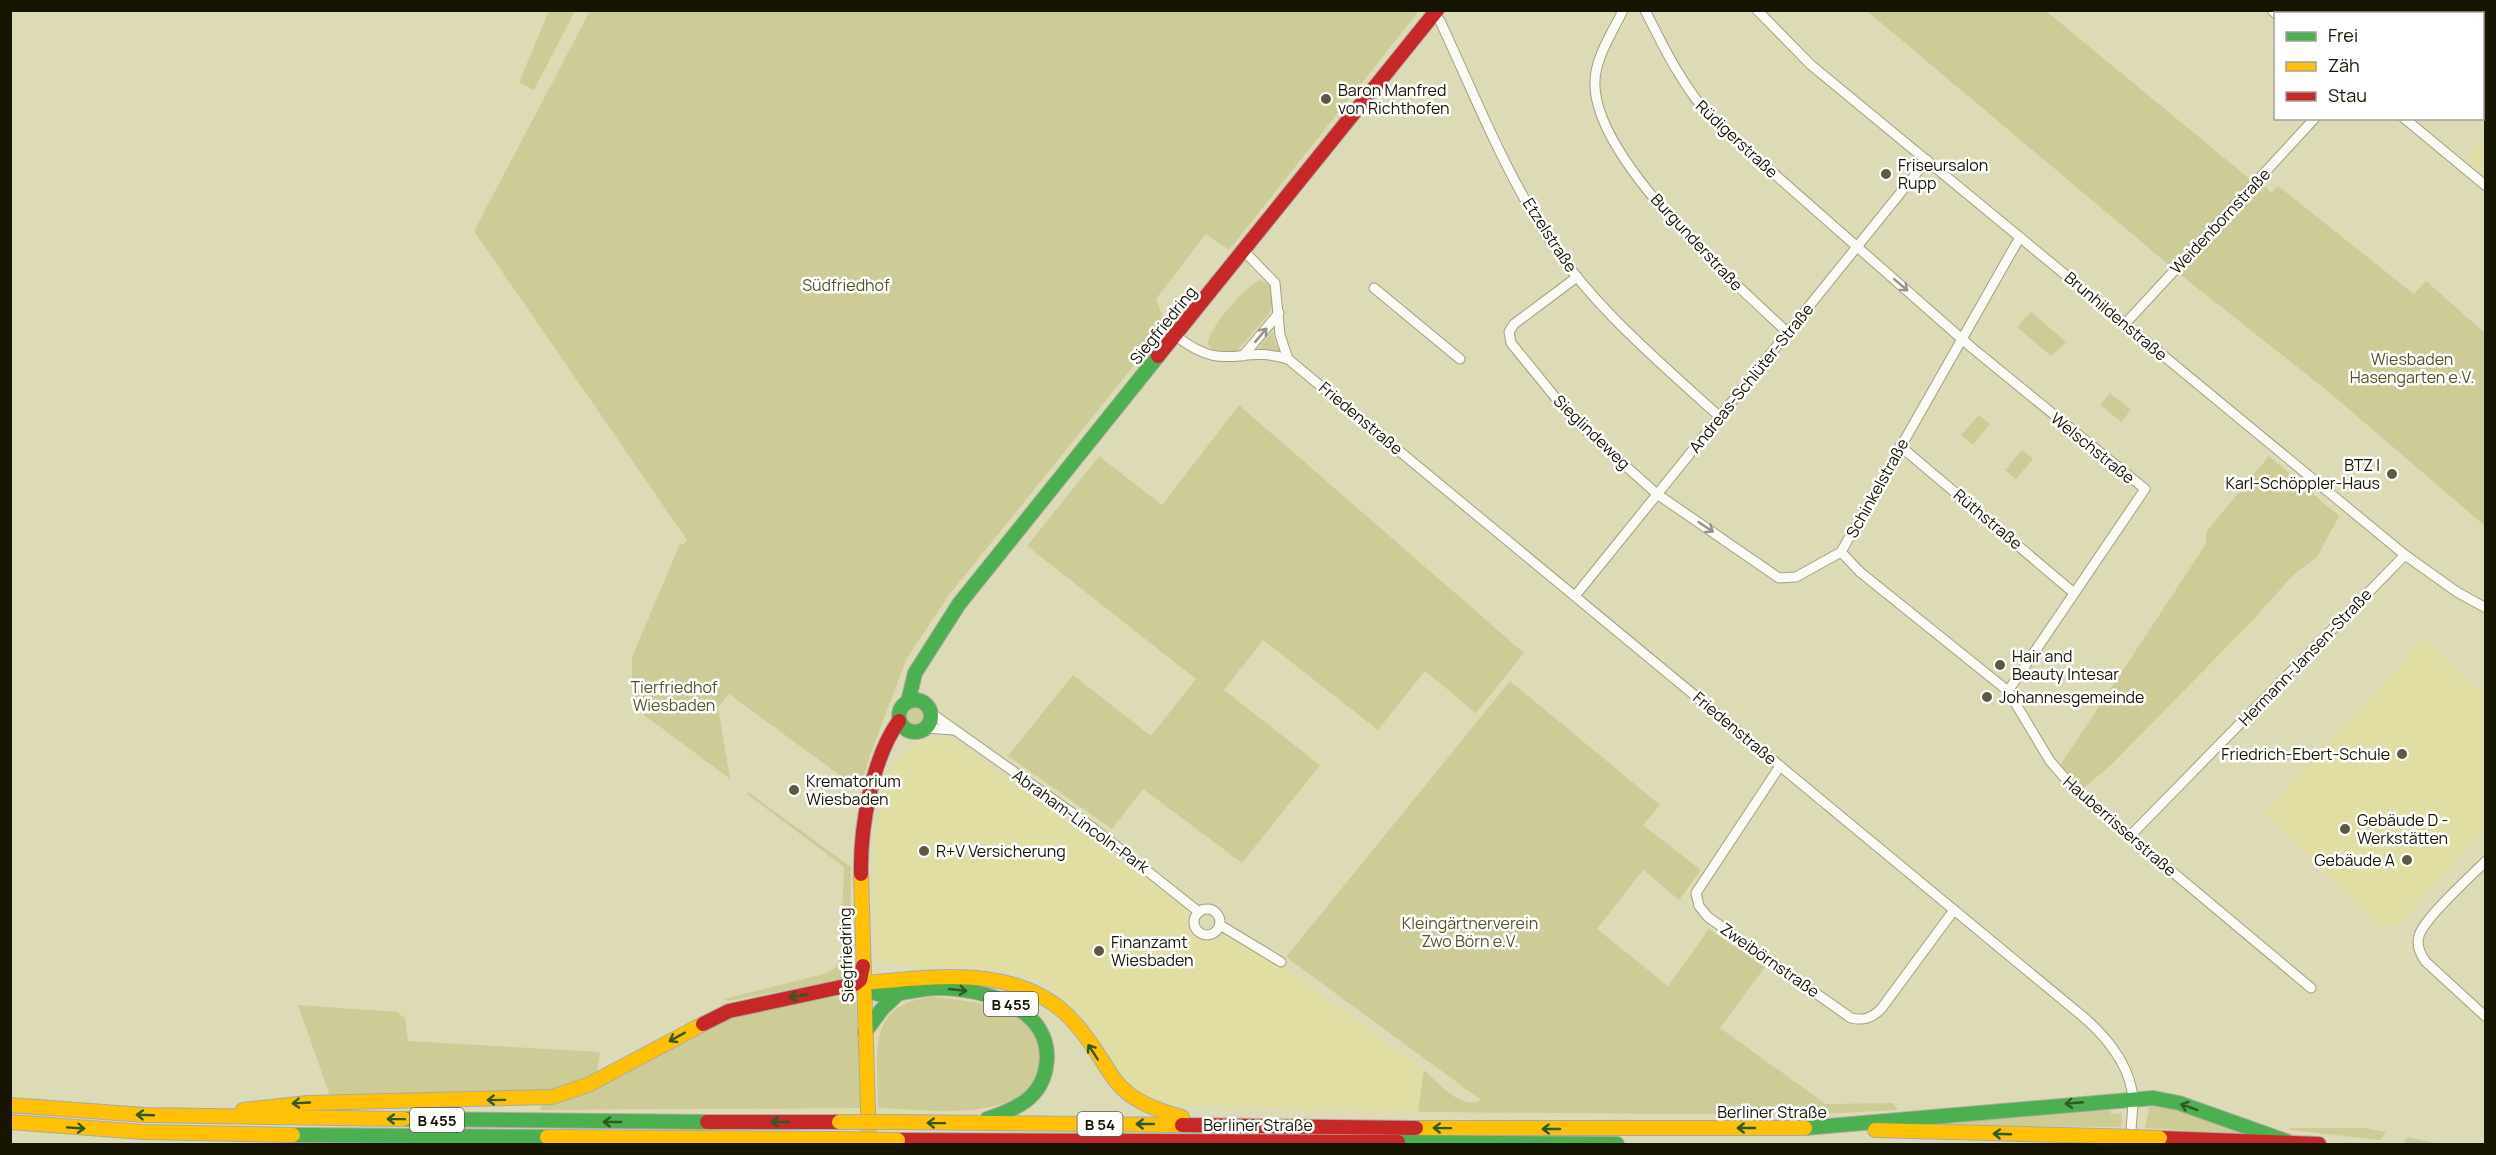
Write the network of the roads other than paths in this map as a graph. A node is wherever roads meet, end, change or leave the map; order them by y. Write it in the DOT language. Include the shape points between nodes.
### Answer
graph roads {
  1 [pos="1623,10"];
  2 [pos="1645,10"];
  3 [pos="1757,10"];
  4 [pos="1436,12"];
  5 [pos="2313,120"];
  6 [pos="2406,120"];
  7 [pos="1927,160"];
  8 [pos="2486,186"];
  9 [pos="2020,237"];
  10 [pos="1857,246"];
  11 [pos="1244,251"];
  12 [pos="1577,277"];
  13 [pos="1374,288"];
  14 [pos="1279,313"];
  15 [pos="2126,324"];
  16 [pos="1788,333"];
  17 [pos="1176,336"];
  18 [pos="1961,337"];
  19 [pos="1243,356"];
  20 [pos="1288,359"];
  21 [pos="1460,359"];
  22 [pos="1720,417"];
  23 [pos="1900,446"];
  24 [pos="1657,494"];
  25 [pos="1841,552"];
  26 [pos="2405,555"];
  27 [pos="2074,593"];
  28 [pos="1575,596"];
  29 [pos="2486,608"];
  30 [pos="921,663"];
  31 [pos="2008,691"];
  32 [pos="908,702"];
  33 [pos="926,707"];
  34 [pos="899,721"];
  35 [pos="926,728"];
  36 [pos="911,732"];
  37 [pos="960,733"];
  38 [pos="880,766"];
  39 [pos="1780,766"];
  40 [pos="2130,836"];
  41 [pos="2486,861"];
  42 [pos="1954,910"];
  43 [pos="1199,912"];
  44 [pos="1220,925"];
  45 [pos="1281,962"];
  46 [pos="863,966"];
  47 [pos="864,983"];
  48 [pos="2311,988"];
  49 [pos="900,992"];
  50 [pos="2486,1017"];
  51 [pos="865,1032"];
  52 [pos="2133,1098"];
  53 [pos="10,1105"];
  54 [pos="204,1116"];
  55 [pos="10,1122"];
  56 [pos="975,1124"];
  57 [pos="1224,1124"];
  58 [pos="1805,1128"];
  59 [pos="2131,1129"];
  60 [pos="620,1137"];
  61 [pos="816,1142"];
  62 [pos="2289,1142"];
  63 [pos="1500,1143"];
  64 [pos="650,1144"];
  65 [pos="868,1144"];
  66 [pos="1590,1144"];
  67 [pos="1617,1144"];
  68 [pos="2319,1144"];
  1 -- 16 [label="street, Burgunderstraße" via="1597,67 1595,87 1605,126 1659,205 1717,267"];
  2 -- 10 [label="street, Rüdigerstraße" via="1693,98 1748,152"];
  3 -- 7 [label="street, Brunhildenstraße" via="1796,51"];
  4 -- 11 [label="main road, Siegfriedring"];
  4 -- 12 [label="street, Etzelstraße" via="1507,164 1540,226"];
  5 -- 15 [label="street, Weidenbornstraße"];
  6 -- 8 [label="street"];
  7 -- 9 [label="street, Brunhildenstraße"];
  7 -- 10 [label="street, Andreas-Schlüter-Straße"];
  9 -- 15 [label="street, Brunhildenstraße"];
  9 -- 18 [label="street, Schinkelstraße"];
  10 -- 16 [label="street, Andreas-Schlüter-Straße"];
  10 -- 18 [label="street, Welschstraße, one-way"];
  11 -- 14 [label="street" via="1275,283"];
  11 -- 17 [label="main road, Siegfriedring"];
  12 -- 22 [label="street, Etzelstraße" via="1641,345"];
  12 -- 24 [label="street, Sieglindeweg" via="1514,324 1509,338 1572,418"];
  13 -- 21 [label="street"];
  19 -- 14 [label="street, one-way"];
  14 -- 20 [label="street" via="1280,335"];
  15 -- 26 [label="street, Brunhildenstraße"];
  16 -- 22 [label="street, Andreas-Schlüter-Straße"];
  17 -- 19 [label="street" via="1209,356"];
  17 -- 30 [label="main road, Siegfriedring" via="959,604"];
  18 -- 23 [label="street, Schinkelstraße"];
  18 -- 27 [label="street, Welschstraße" via="2145,489"];
  19 -- 20 [label="street"];
  20 -- 28 [label="street, Friedenstraße"];
  22 -- 24 [label="street, Andreas-Schlüter-Straße"];
  23 -- 25 [label="street, Schinkelstraße"];
  23 -- 27 [label="street, Rüthstraße"];
  24 -- 25 [label="street, Schinkelstraße, one-way" via="1784,579 1796,577"];
  24 -- 28 [label="street, Andreas-Schlüter-Straße"];
  25 -- 31 [label="street, Hauberrisserstraße" via="1860,572"];
  26 -- 29 [label="street, Brunhildenstraße"];
  26 -- 40 [label="street, Hermann-Jansen-Straße"];
  27 -- 31 [label="street, Welschstraße"];
  28 -- 39 [label="street, Friedenstraße"];
  30 -- 32 [label="main road, Siegfriedring" via="911,682"];
  30 -- 33 [label="main road"];
  31 -- 40 [label="street, Hauberrisserstraße" via="2059,773"];
  32 -- 33 [label="main road"];
  32 -- 34 [label="main road, Siegfriedring" via="899,711"];
  33 -- 35 [label="main road"];
  33 -- 37 [label="street, Abraham-Lincoln-Park"];
  34 -- 36 [label="main road"];
  34 -- 38 [label="main road, Siegfriedring" via="885,742"];
  35 -- 36 [label="main road, Siegfriedring"];
  35 -- 37 [label="street, Abraham-Lincoln-Park"];
  36 -- 38 [label="main road, Siegfriedring" via="892,747"];
  37 -- 43 [label="street, Abraham-Lincoln-Park" via="1092,827"];
  38 -- 46 [label="main road, Siegfriedring" via="867,810 861,859"];
  39 -- 42 [label="street, Friedenstraße"];
  39 -- 42 [label="street, Zweibörnstraße" via="1696,893 1698,906 1708,917 1858,1020 1881,1009"];
  40 -- 48 [label="street, Hauberrisserstraße"];
  41 -- 50 [label="street" via="2422,927 2418,941 2426,962"];
  42 -- 52 [label="street, Friedenstraße" via="2105,1038 2126,1073"];
  43 -- 44 [label="street, Abraham-Lincoln-Park" via="1215,912"];
  43 -- 44 [label="street" via="1193,923 1199,934 1212,935"];
  44 -- 45 [label="street, Abraham-Lincoln-Park"];
  46 -- 47 [label="main road, Siegfriedring"];
  46 -- 54 [label="main road, one-way" via="861,978 855,984 729,1011 588,1085 552,1097 283,1104"];
  47 -- 49 [label="main road" via="874,993"];
  47 -- 51 [label="main road, Siegfriedring"];
  57 -- 47 [label="main road, one-way" via="1164,1114 1129,1098 1073,1022 1036,993 965,977"];
  49 -- 51 [label="main road"];
  49 -- 56 [label="main road, B 455, one-way" via="936,988 982,993 1016,1007 1041,1032 1047,1055 1040,1086 1020,1106"];
  51 -- 65 [label="main road, Siegfriedring"];
  52 -- 58 [label="main road, one-way"];
  52 -- 59 [label="street, Friedenstraße"];
  62 -- 52 [label="main road, one-way" via="2179,1103"];
  54 -- 53 [label="main road, B 455, one-way"];
  56 -- 54 [label="main road, B 455, one-way, bridge"];
  55 -- 60 [label="main road, B 455, one-way" via="210,1134"];
  57 -- 56 [label="main road, B 54, one-way"];
  58 -- 57 [label="main road, Berliner Straße / B 54, one-way" via="1500,1129"];
  62 -- 58 [label="main road, Berliner Straße / B 54, one-way, bridge"];
  60 -- 61 [label="main road, B 54"];
  60 -- 64 [label="main road, B 455"];
  61 -- 63 [label="main road, Berliner Straße / B 54, bridge" via="839,1139"];
  62 -- 68 [label="main road, Berliner Straße / B 54"];
  63 -- 66 [label="main road, Berliner Straße / B 54"];
  66 -- 67 [label="main road, Berliner Straße / B 54"];
}
